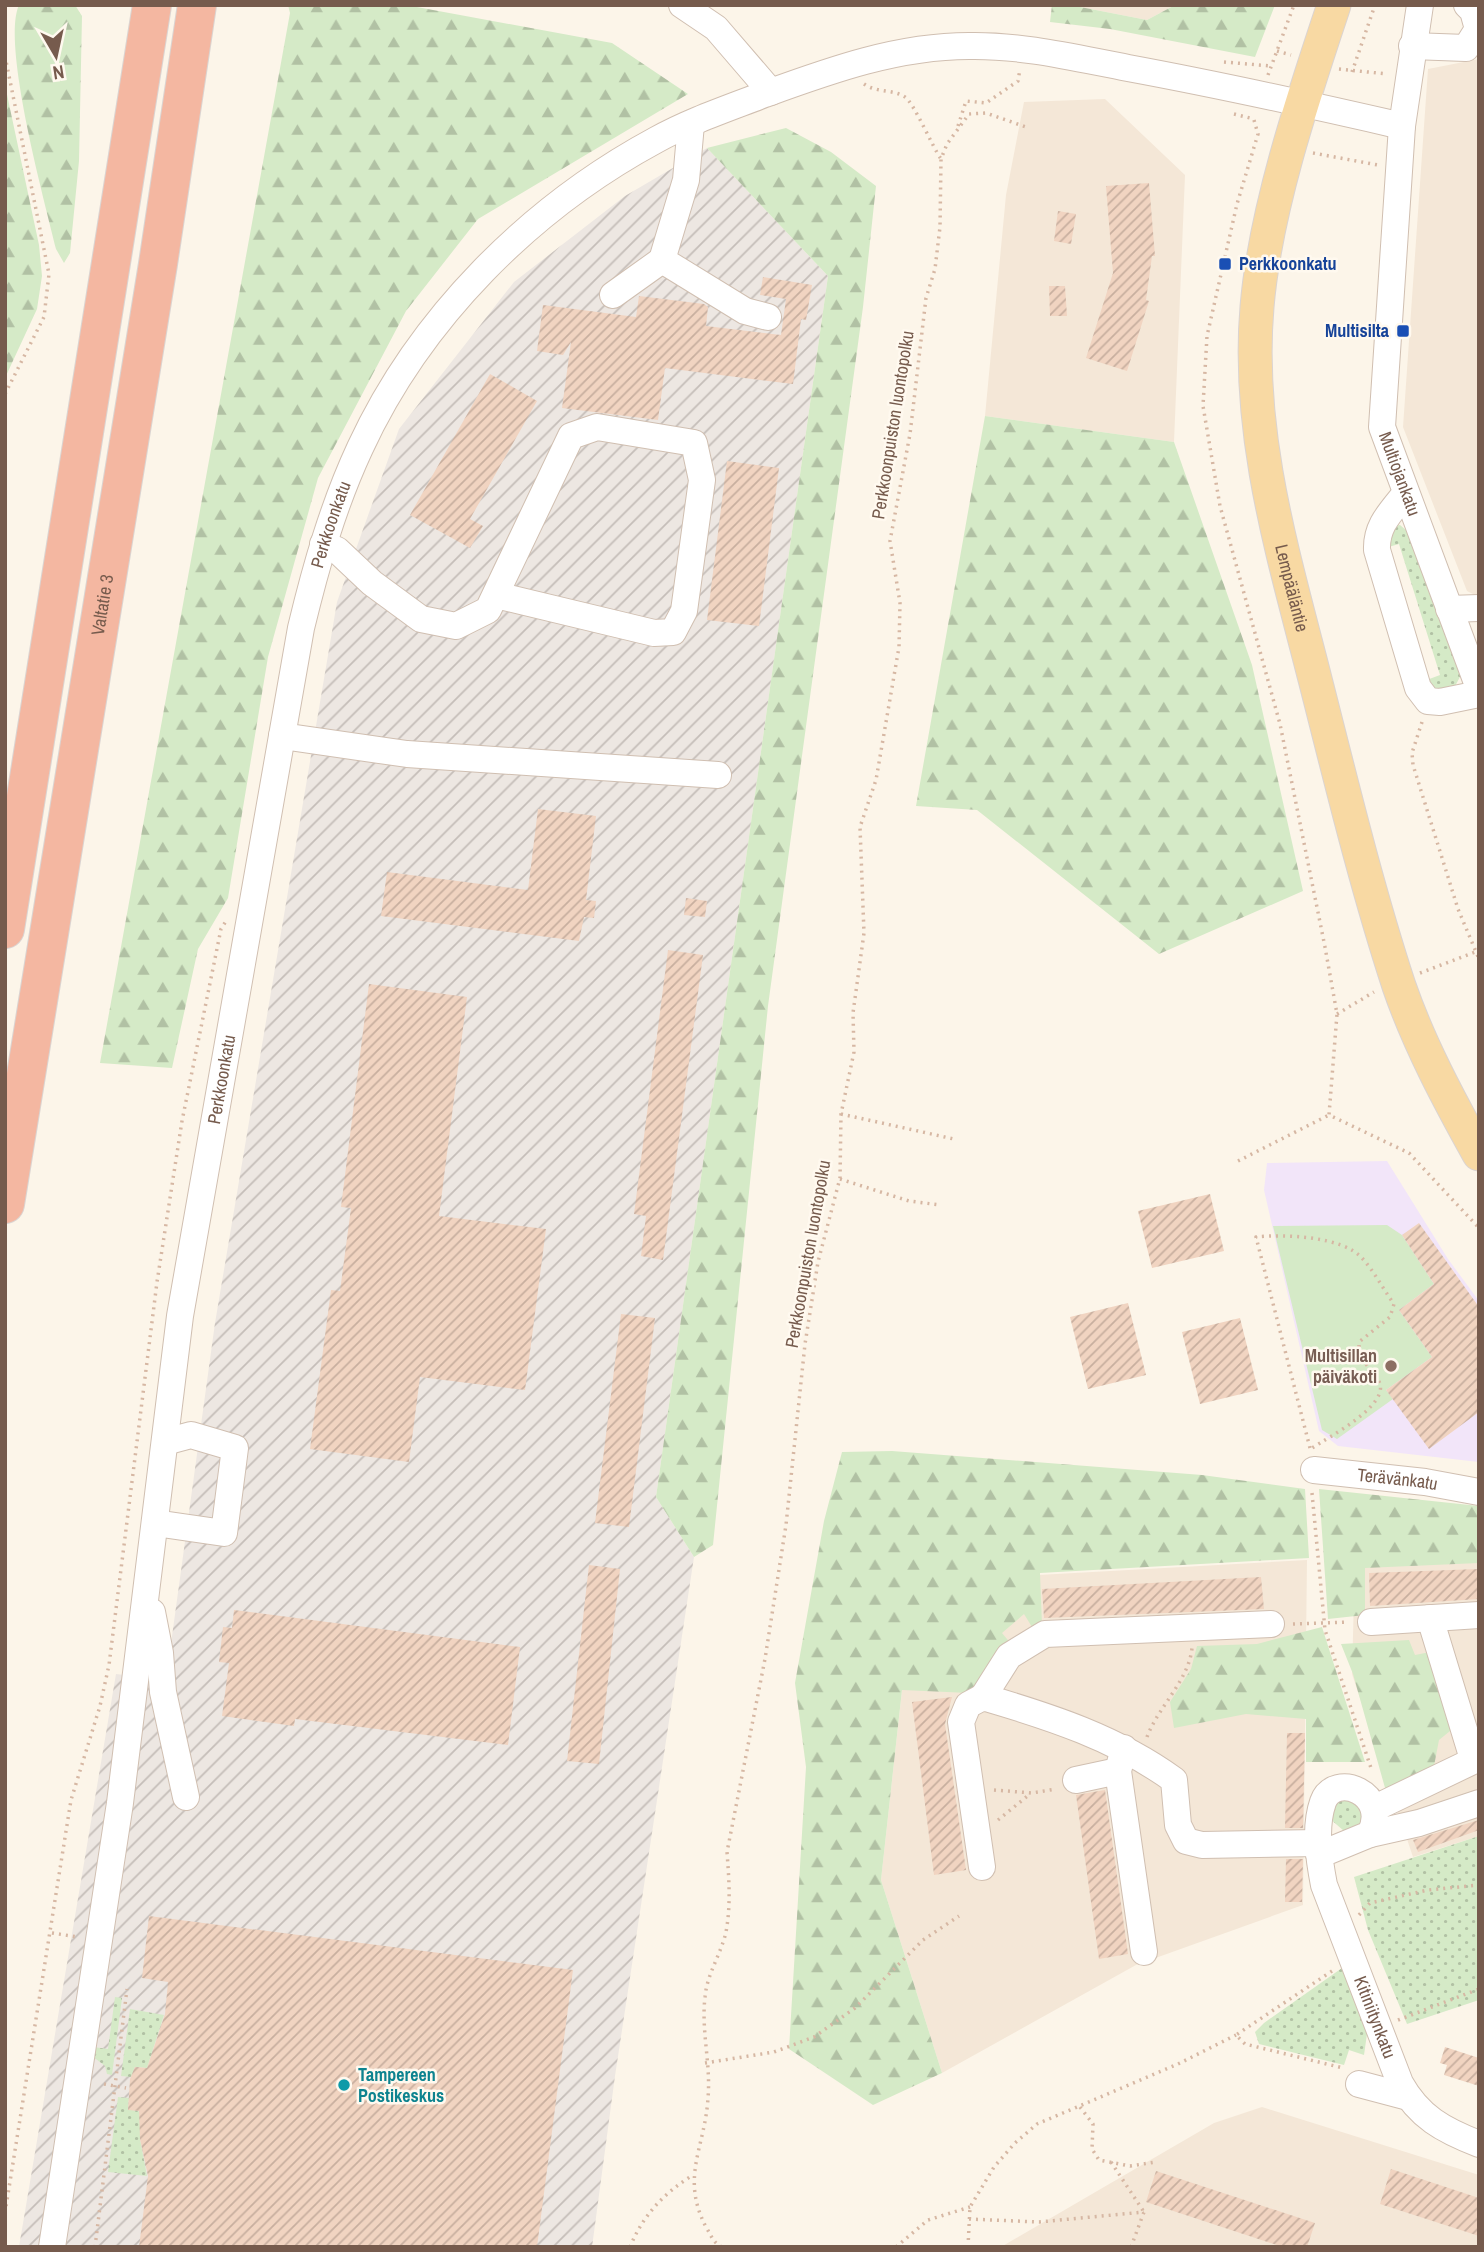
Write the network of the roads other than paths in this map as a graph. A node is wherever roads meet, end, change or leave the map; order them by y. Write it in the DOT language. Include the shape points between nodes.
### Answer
graph roads {
  1 [pos="152,5"];
  2 [pos="197,5"];
  3 [pos="682,5"];
  4 [pos="1334,5"];
  5 [pos="1420,5"];
  6 [pos="1467,5"];
  7 [pos="1412,46"];
  8 [pos="771,92"];
  9 [pos="1303,103"];
  10 [pos="691,124"];
  11 [pos="1402,126"];
  12 [pos="662,260"];
  13 [pos="613,295"];
  14 [pos="768,317"];
  15 [pos="1405,495"];
  16 [pos="323,544"];
  17 [pos="496,595"];
  18 [pos="1479,608"];
  19 [pos="1449,609"];
  20 [pos="1479,688"];
  21 [pos="1479,694"];
  22 [pos="282,736"];
  23 [pos="718,775"];
  24 [pos="5,929"];
  25 [pos="1479,1154"];
  26 [pos="5,1204"];
  27 [pos="165,1442"];
  28 [pos="1312,1459"];
  29 [pos="1479,1492"];
  30 [pos="155,1523"];
  31 [pos="147,1590"];
  32 [pos="1479,1615"];
  33 [pos="1430,1618"];
  34 [pos="1371,1622"];
  35 [pos="1271,1624"];
  36 [pos="983,1697"];
  37 [pos="1127,1758"];
  38 [pos="1476,1759"];
  39 [pos="1067,1784"];
  40 [pos="194,1795"];
  41 [pos="1479,1803"];
  42 [pos="1371,1813"];
  43 [pos="1319,1849"];
  44 [pos="982,1867"];
  45 [pos="1144,1952"];
  46 [pos="1352,2076"];
  47 [pos="1408,2097"];
  48 [pos="1479,2144"];
  49 [pos="52,2247"];
  1 -- 24 [label="highway"];
  2 -- 26 [label="highway, Valtatie 3"];
  3 -- 8 [label="street" via="716,28"];
  4 -- 9 [label="main road, Lempääläntie"];
  5 -- 7 [label="street, Multiojankatu"];
  6 -- 7 [label="street" via="1478,29 1466,48"];
  7 -- 11 [label="street, Multiojankatu"];
  8 -- 9 [label="street, Perkkoonkatu" via="853,63 972,46 1017,47"];
  8 -- 10 [label="street, Perkkoonkatu"];
  9 -- 11 [label="street"];
  9 -- 25 [label="main road, Lempääläntie" via="1266,241 1257,305 1256,397 1267,478 1283,563 1400,987 1432,1065"];
  10 -- 12 [label="street" via="686,180"];
  10 -- 16 [label="street, Perkkoonkatu" via="658,138 588,182 538,220 470,285 421,343 380,409"];
  11 -- 15 [label="street, Multiojankatu" via="1382,427"];
  12 -- 13 [label="street"];
  12 -- 14 [label="street" via="745,311"];
  15 -- 19 [label="street, Multiojankatu"];
  15 -- 21 [label="street" via="1376,537 1418,688 1428,701"];
  16 -- 17 [label="street" via="337,550 421,619 456,626 488,610"];
  16 -- 22 [label="street, Perkkoonkatu" via="301,628"];
  17 -- 17 [label="street" via="571,436 597,427 694,443 702,480 684,611 673,632 654,633"];
  18 -- 19 [label="street"];
  19 -- 20 [label="street, Multiojankatu"];
  22 -- 23 [label="street" via="407,754"];
  22 -- 27 [label="street, Perkkoonkatu" via="206,1159"];
  27 -- 30 [label="street, Perkkoonkatu"];
  27 -- 30 [label="street" via="191,1435 235,1448 224,1533"];
  28 -- 29 [label="street, Terävänkatu"];
  30 -- 31 [label="street, Perkkoonkatu"];
  31 -- 40 [label="street" via="160,1653 178,1692"];
  31 -- 49 [label="street, Perkkoonkatu" via="111,1868"];
  32 -- 33 [label="street"];
  33 -- 34 [label="street"];
  33 -- 38 [label="street"];
  35 -- 36 [label="street" via="1045,1634 1009,1656"];
  36 -- 37 [label="street" via="1058,1718"];
  36 -- 44 [label="street" via="968,1705 961,1721"];
  37 -- 39 [label="street"];
  37 -- 43 [label="street" via="1174,1780 1178,1825 1186,1840 1202,1845"];
  37 -- 45 [label="street"];
  38 -- 42 [label="street"];
  41 -- 42 [label="street" via="1419,1823"];
  42 -- 43 [label="street"];
  42 -- 43 [label="street, Kitiniitynkatu" via="1354,1788 1330,1792 1323,1800"];
  43 -- 47 [label="street, Kitiniitynkatu" via="1324,1885 1350,1959"];
  46 -- 47 [label="street"];
  47 -- 48 [label="street, Kitiniitynkatu" via="1419,2112"];
}
